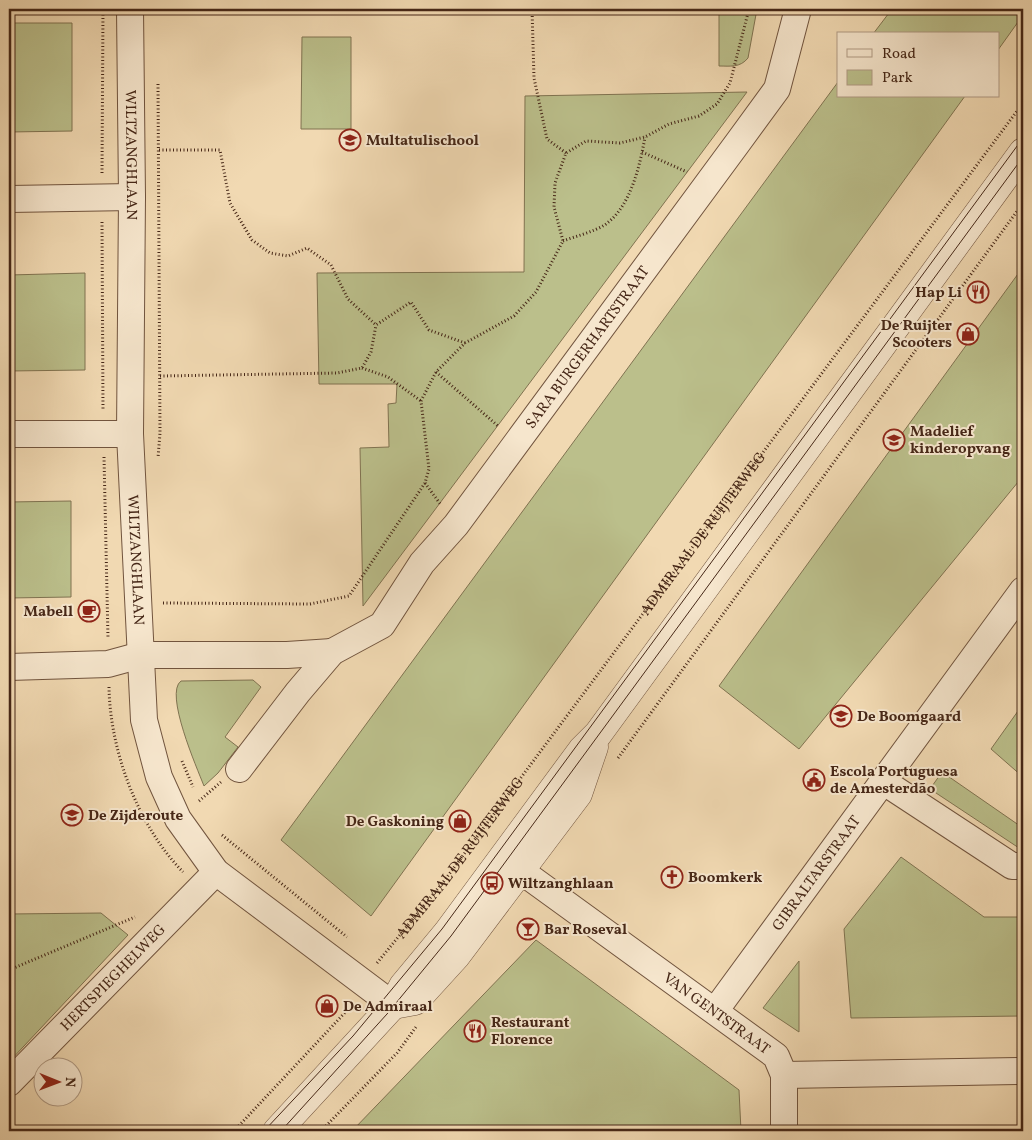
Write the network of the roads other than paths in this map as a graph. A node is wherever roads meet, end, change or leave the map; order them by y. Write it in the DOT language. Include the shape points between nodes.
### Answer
graph roads {
  1 [pos="130,9"];
  2 [pos="798,9"];
  3 [pos="1021,156"];
  4 [pos="132,197"];
  5 [pos="9,199"];
  6 [pos="9,434"];
  7 [pos="130,434"];
  8 [pos="1023,590"];
  9 [pos="332,652"];
  10 [pos="141,656"];
  11 [pos="9,667"];
  12 [pos="598,734"];
  13 [pos="239,769"];
  14 [pos="884,782"];
  15 [pos="1023,866"];
  16 [pos="520,871"];
  17 [pos="216,872"];
  18 [pos="393,1005"];
  19 [pos="715,1011"];
  20 [pos="1023,1071"];
  21 [pos="784,1075"];
  22 [pos="9,1083"];
  23 [pos="277,1131"];
  24 [pos="784,1131"];
  1 -- 4 [label="street, WILTZANGHLAAN"];
  2 -- 9 [label="street, SARA BURGERHARTSTRAAT" via="777,89 456,525 422,563 382,625"];
  3 -- 12 [label="street"];
  4 -- 5 [label="street"];
  4 -- 7 [label="street, WILTZANGHLAAN"];
  6 -- 7 [label="street"];
  7 -- 10 [label="street, WILTZANGHLAAN"];
  8 -- 14 [label="street, GIBRALTARSTRAAT"];
  9 -- 10 [label="street, SARA BURGERHARTSTRAAT"];
  9 -- 13 [label="street, SARA BURGERHARTSTRAAT"];
  10 -- 11 [label="street, SARA BURGERHARTSTRAAT" via="108,664"];
  10 -- 17 [label="street, WILTZANGHLAAN" via="144,720 159,777 178,818"];
  12 -- 16 [label="street" via="578,794"];
  12 -- 18 [label="street" via="582,750 447,933 403,986"];
  14 -- 15 [label="street" via="1012,866"];
  14 -- 19 [label="street, GIBRALTARSTRAAT"];
  16 -- 18 [label="street" via="456,956 415,1001"];
  16 -- 19 [label="street, VAN GENTSTRAAT"];
  17 -- 18 [label="street, WILTZANGHLAAN"];
  17 -- 22 [label="street, HERTSPIEGHELWEG"];
  18 -- 23 [label="street"];
  19 -- 21 [label="street, VAN GENTSTRAAT" via="776,1056"];
  20 -- 21 [label="street"];
  21 -- 24 [label="street"];
}
